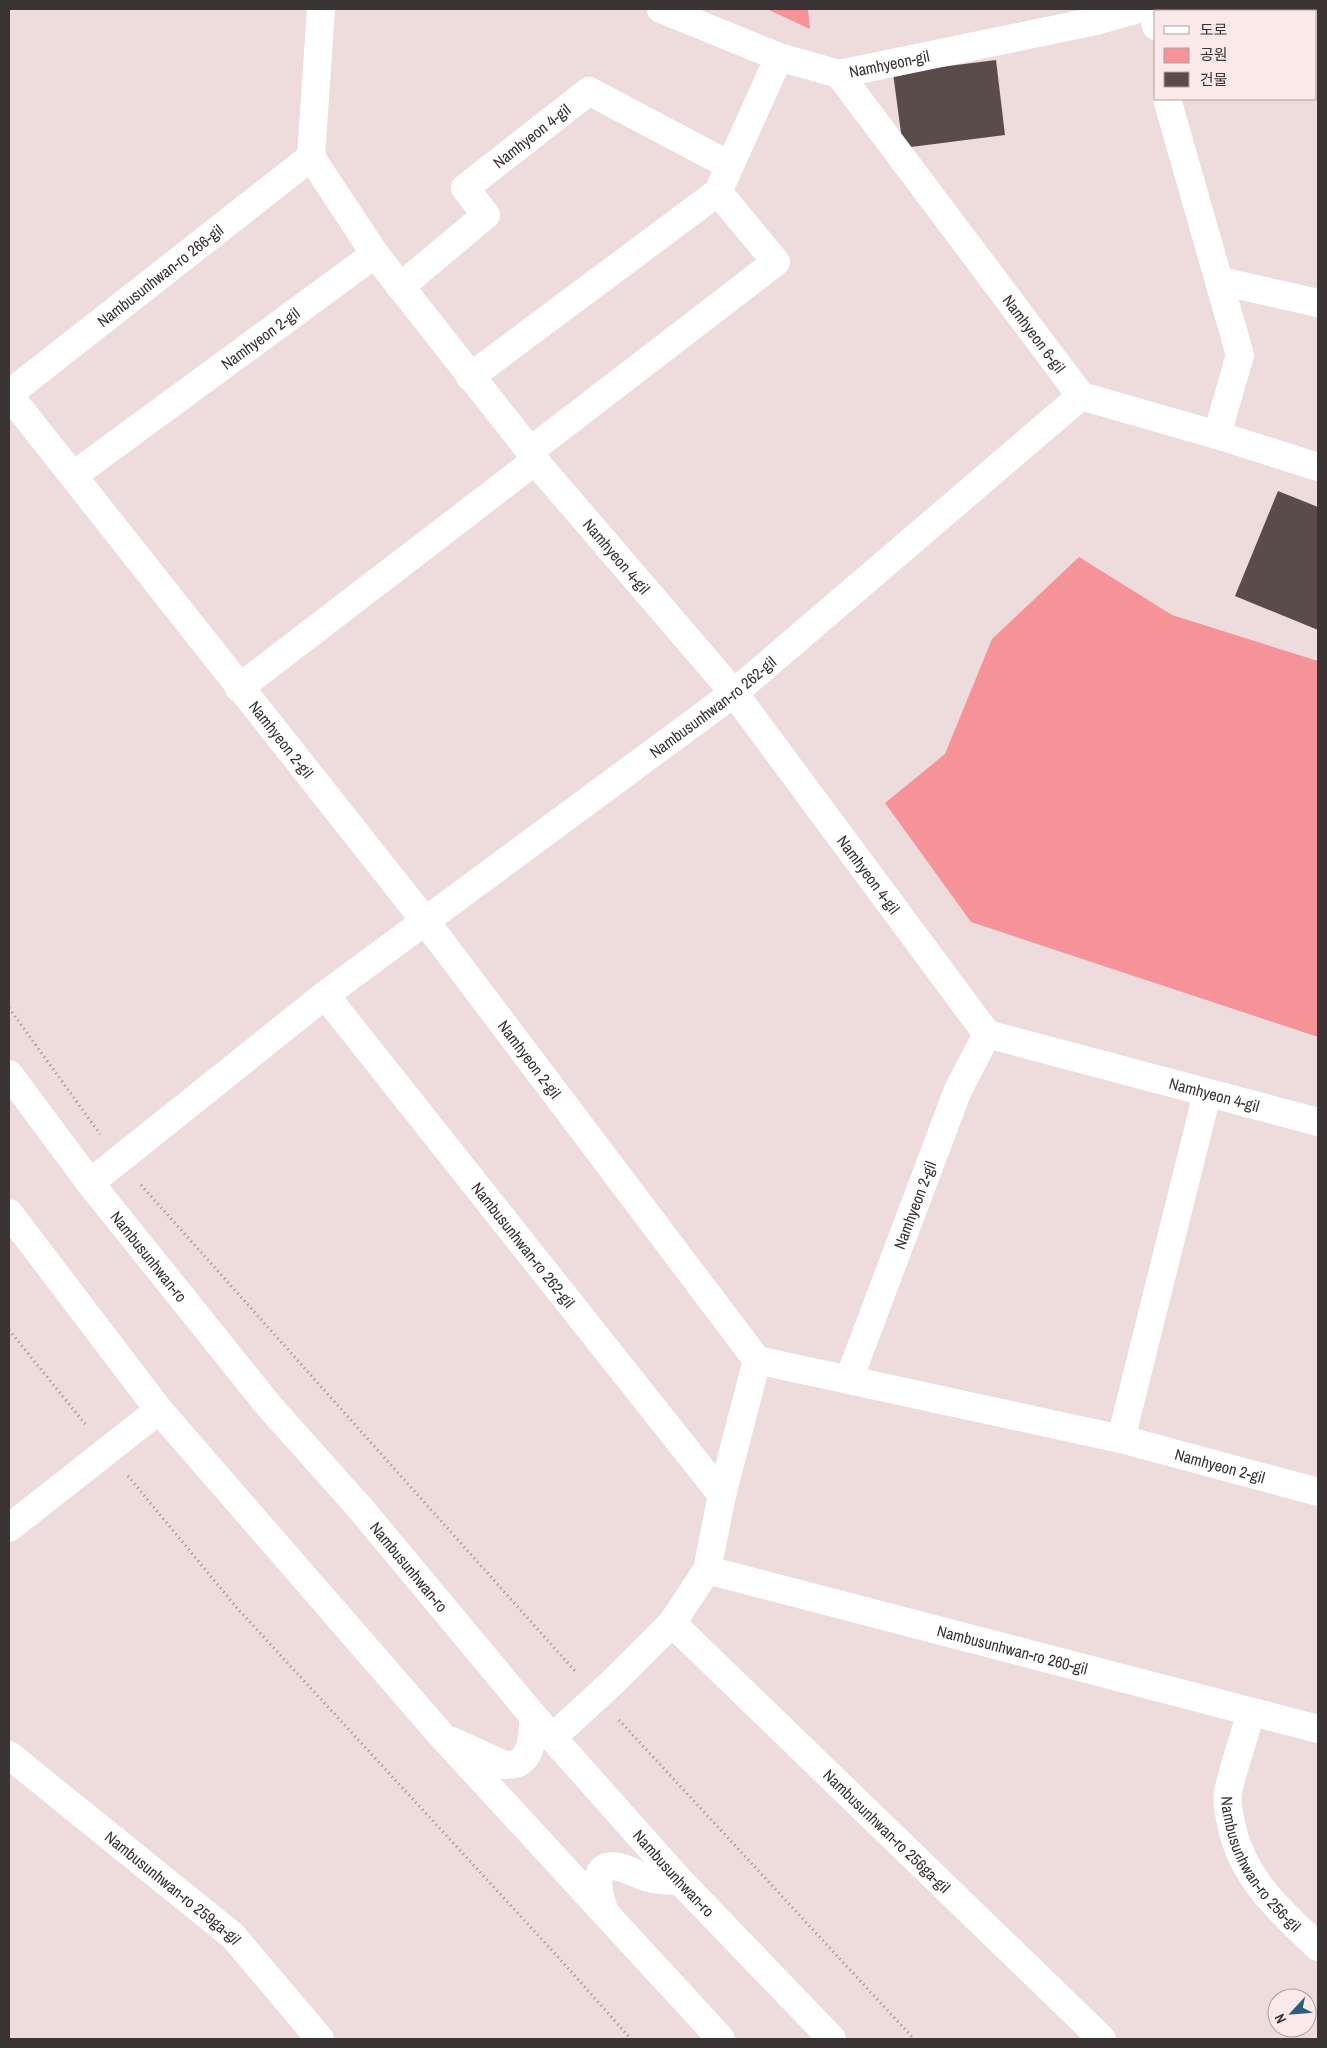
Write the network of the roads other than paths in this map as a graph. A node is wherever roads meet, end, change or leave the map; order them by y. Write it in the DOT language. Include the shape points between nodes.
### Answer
graph roads {
  1 [pos="321,9"];
  2 [pos="661,9"];
  3 [pos="1138,9"];
  4 [pos="1093,15"];
  5 [pos="779,57"];
  6 [pos="839,74"];
  7 [pos="1167,100"];
  8 [pos="311,157"];
  9 [pos="730,165"];
  10 [pos="718,192"];
  11 [pos="375,254"];
  12 [pos="1220,281"];
  13 [pos="400,287"];
  14 [pos="1318,303"];
  15 [pos="470,377"];
  16 [pos="9,394"];
  17 [pos="1081,396"];
  18 [pos="1217,435"];
  19 [pos="533,456"];
  20 [pos="1318,467"];
  21 [pos="74,475"];
  22 [pos="238,688"];
  23 [pos="734,693"];
  24 [pos="426,922"];
  25 [pos="325,995"];
  26 [pos="987,1034"];
  27 [pos="9,1074"];
  28 [pos="1207,1094"];
  29 [pos="1318,1122"];
  30 [pos="90,1183"];
  31 [pos="9,1213"];
  32 [pos="757,1360"];
  33 [pos="849,1379"];
  34 [pos="159,1410"];
  35 [pos="1121,1440"];
  36 [pos="1318,1492"];
  37 [pos="722,1495"];
  38 [pos="9,1528"];
  39 [pos="707,1570"];
  40 [pos="672,1623"];
  41 [pos="1251,1712"];
  42 [pos="534,1717"];
  43 [pos="1318,1729"];
  44 [pos="442,1736"];
  45 [pos="553,1738"];
  46 [pos="9,1755"];
  47 [pos="680,1880"];
  48 [pos="606,1916"];
  49 [pos="1318,1946"];
  50 [pos="320,2039"];
  51 [pos="721,2039"];
  52 [pos="832,2039"];
  53 [pos="1102,2039"];
  1 -- 8 [label="street"];
  2 -- 5 [label="street, Namhyeon-gil"];
  3 -- 4 [label="street, Namhyeon-gil"];
  4 -- 6 [label="street, Namhyeon-gil"];
  5 -- 6 [label="street, Namhyeon-gil"];
  5 -- 9 [label="street"];
  6 -- 17 [label="street, Namhyeon 6-gil"];
  7 -- 12 [label="street"];
  8 -- 11 [label="street, Namhyeon 4-gil"];
  8 -- 16 [label="street, Nambusunhwan-ro 266-gil"];
  9 -- 10 [label="street"];
  9 -- 13 [label="street, Namhyeon 4-gil" via="588,91 465,188 486,215"];
  10 -- 15 [label="street"];
  10 -- 19 [label="street" via="776,262"];
  11 -- 13 [label="street, Namhyeon 4-gil"];
  11 -- 21 [label="street, Namhyeon 2-gil"];
  12 -- 14 [label="street"];
  12 -- 18 [label="street" via="1240,355"];
  13 -- 15 [label="street, Namhyeon 4-gil"];
  15 -- 19 [label="street, Namhyeon 4-gil"];
  16 -- 21 [label="street, Namhyeon 2-gil"];
  17 -- 18 [label="street"];
  17 -- 23 [label="street, Nambusunhwan-ro 262-gil"];
  18 -- 20 [label="street"];
  19 -- 22 [label="street, Namhyeon 2-gil"];
  19 -- 23 [label="street, Namhyeon 4-gil"];
  21 -- 22 [label="street, Namhyeon 2-gil"];
  22 -- 24 [label="street, Namhyeon 2-gil"];
  23 -- 24 [label="street, Nambusunhwan-ro 262-gil"];
  23 -- 26 [label="street, Namhyeon 4-gil"];
  24 -- 25 [label="street, Nambusunhwan-ro 262-gil"];
  24 -- 32 [label="street, Namhyeon 2-gil"];
  25 -- 30 [label="street, Nambusunhwan-ro 262-gil"];
  25 -- 37 [label="street, Nambusunhwan-ro 262-gil"];
  26 -- 28 [label="street, Namhyeon 4-gil"];
  26 -- 33 [label="street, Namhyeon 2-gil" via="958,1090"];
  27 -- 30 [label="street, Nambusunhwan-ro"];
  28 -- 29 [label="street, Namhyeon 4-gil"];
  28 -- 35 [label="street"];
  30 -- 42 [label="street, Nambusunhwan-ro" via="269,1406 360,1508"];
  31 -- 34 [label="street"];
  32 -- 33 [label="street, Namhyeon 2-gil"];
  32 -- 37 [label="street"];
  33 -- 35 [label="street, Namhyeon 2-gil"];
  34 -- 38 [label="street"];
  34 -- 44 [label="street"];
  35 -- 36 [label="street, Namhyeon 2-gil"];
  37 -- 39 [label="street"];
  39 -- 40 [label="street"];
  39 -- 41 [label="street, Nambusunhwan-ro 260-gil"];
  40 -- 45 [label="street"];
  40 -- 53 [label="street, Nambusunhwan-ro 256ga-gil"];
  41 -- 43 [label="street, Nambusunhwan-ro 260-gil"];
  41 -- 49 [label="street, Nambusunhwan-ro 256-gil" via="1228,1794 1234,1836 1244,1863 1262,1891"];
  42 -- 44 [label="street" via="529,1753 511,1765"];
  42 -- 45 [label="street, Nambusunhwan-ro"];
  44 -- 48 [label="street"];
  45 -- 47 [label="street, Nambusunhwan-ro"];
  46 -- 50 [label="street, Nambusunhwan-ro 259ga-gil" via="233,1936"];
  47 -- 48 [label="street" via="649,1878 617,1867 606,1868 597,1882"];
  47 -- 52 [label="street, Nambusunhwan-ro"];
  48 -- 51 [label="street"];
}
